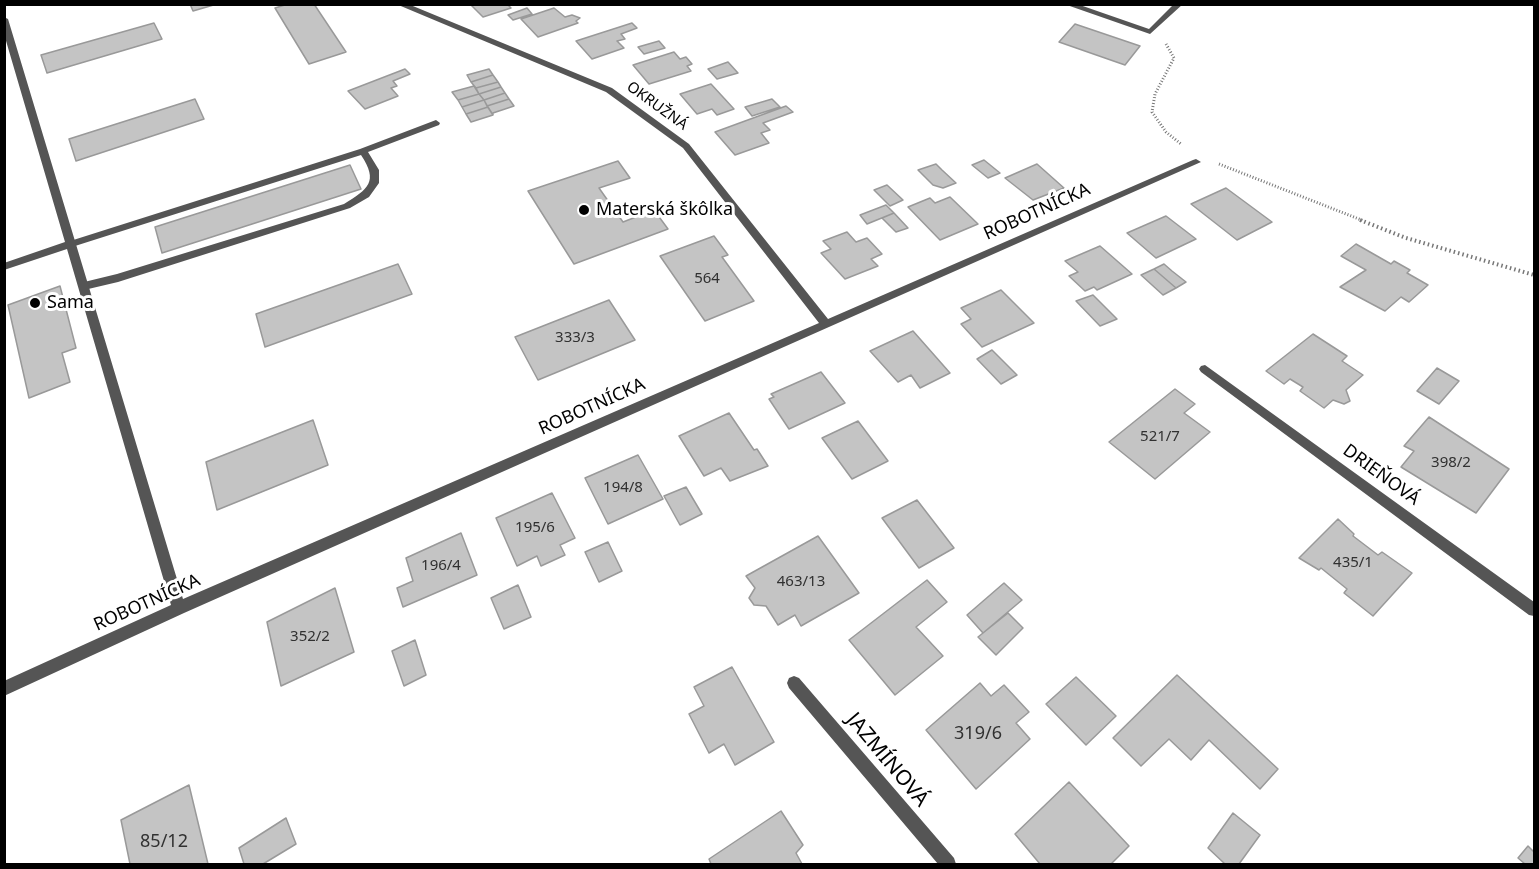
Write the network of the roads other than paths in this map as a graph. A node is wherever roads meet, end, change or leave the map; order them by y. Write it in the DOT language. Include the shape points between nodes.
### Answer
graph roads {
  1 [pos="400,4"];
  2 [pos="1068,4"];
  3 [pos="1179,4"];
  4 [pos="4,19"];
  5 [pos="10,58"];
  6 [pos="436,123"];
  7 [pos="363,151"];
  8 [pos="1198,159"];
  9 [pos="71,244"];
  10 [pos="4,267"];
  11 [pos="84,286"];
  12 [pos="826,324"];
  13 [pos="1205,369"];
  14 [pos="179,608"];
  15 [pos="1534,610"];
  16 [pos="794,683"];
  17 [pos="4,689"];
  18 [pos="948,864"];
  1 -- 12 [label="street, OKRUŽNÁ" via="609,90 686,146"];
  2 -- 3 [label="street" via="1150,32"];
  4 -- 5 [label="street"];
  5 -- 9 [label="street"];
  6 -- 7 [label="street"];
  7 -- 9 [label="street"];
  7 -- 11 [label="street" via="376,168 377,178 367,195 347,206"];
  8 -- 12 [label="street, ROBOTNÍCKA"];
  9 -- 10 [label="street"];
  9 -- 11 [label="street"];
  11 -- 14 [label="street"];
  12 -- 14 [label="street, ROBOTNÍCKA"];
  13 -- 15 [label="street, DRIEŇOVÁ"];
  14 -- 17 [label="street, ROBOTNÍCKA"];
  16 -- 18 [label="street, JAZMÍNOVÁ"];
}
